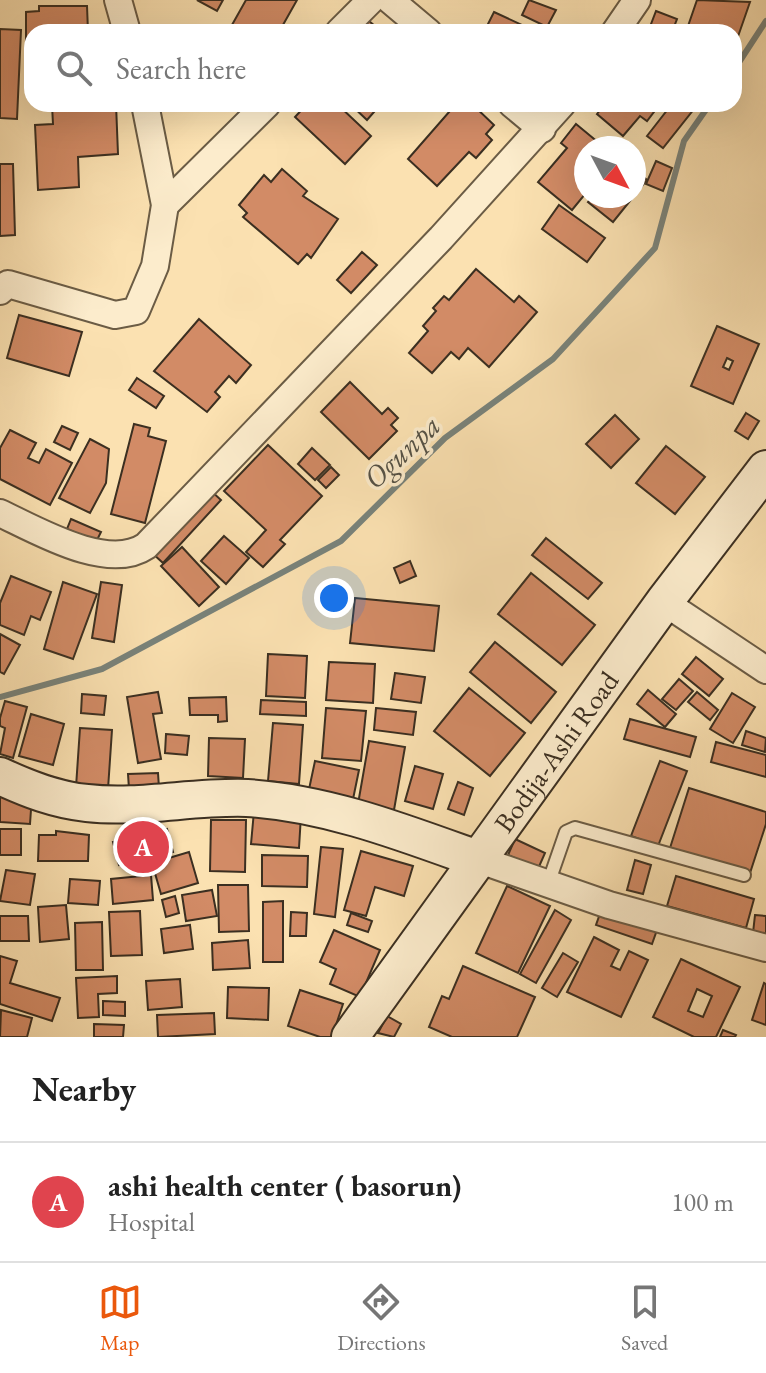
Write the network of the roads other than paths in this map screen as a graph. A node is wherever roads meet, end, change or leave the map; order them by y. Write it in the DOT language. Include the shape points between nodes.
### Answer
graph roads {
  1 [pos="118,0"];
  2 [pos="371,0"];
  3 [pos="390,0"];
  4 [pos="637,0"];
  5 [pos="125,24"];
  6 [pos="347,24"];
  7 [pos="418,24"];
  8 [pos="620,24"];
  9 [pos="147,112"];
  10 [pos="259,112"];
  11 [pos="522,112"];
  12 [pos="556,112"];
  13 [pos="542,129"];
  14 [pos="165,205"];
  15 [pos="0,291"];
  16 [pos="766,469"];
  17 [pos="0,513"];
  18 [pos="664,602"];
  19 [pos="766,670"];
  20 [pos="0,776"];
  21 [pos="477,859"];
  22 [pos="744,875"];
  23 [pos="548,884"];
  24 [pos="766,948"];
  25 [pos="350,1037"];
  1 -- 5 [label="street"];
  2 -- 6 [label="street"];
  3 -- 7 [label="street"];
  4 -- 8 [label="street"];
  9 -- 14 [label="street"];
  10 -- 14 [label="street"];
  11 -- 13 [label="street"];
  12 -- 13 [label="street"];
  13 -- 17 [label="street" via="146,546 127,557 76,548"];
  14 -- 15 [label="street" via="155,266 136,311 115,315 8,284"];
  16 -- 18 [label="street, Bodija-Ashi Road"];
  18 -- 19 [label="street"];
  18 -- 21 [label="street, Bodija-Ashi Road"];
  20 -- 21 [label="street" via="35,792 88,803 246,798 296,804 362,818"];
  21 -- 23 [label="street"];
  21 -- 25 [label="street, Bodija-Ashi Road"];
  22 -- 23 [label="lane" via="575,828 566,832"];
  23 -- 24 [label="street"];
}
